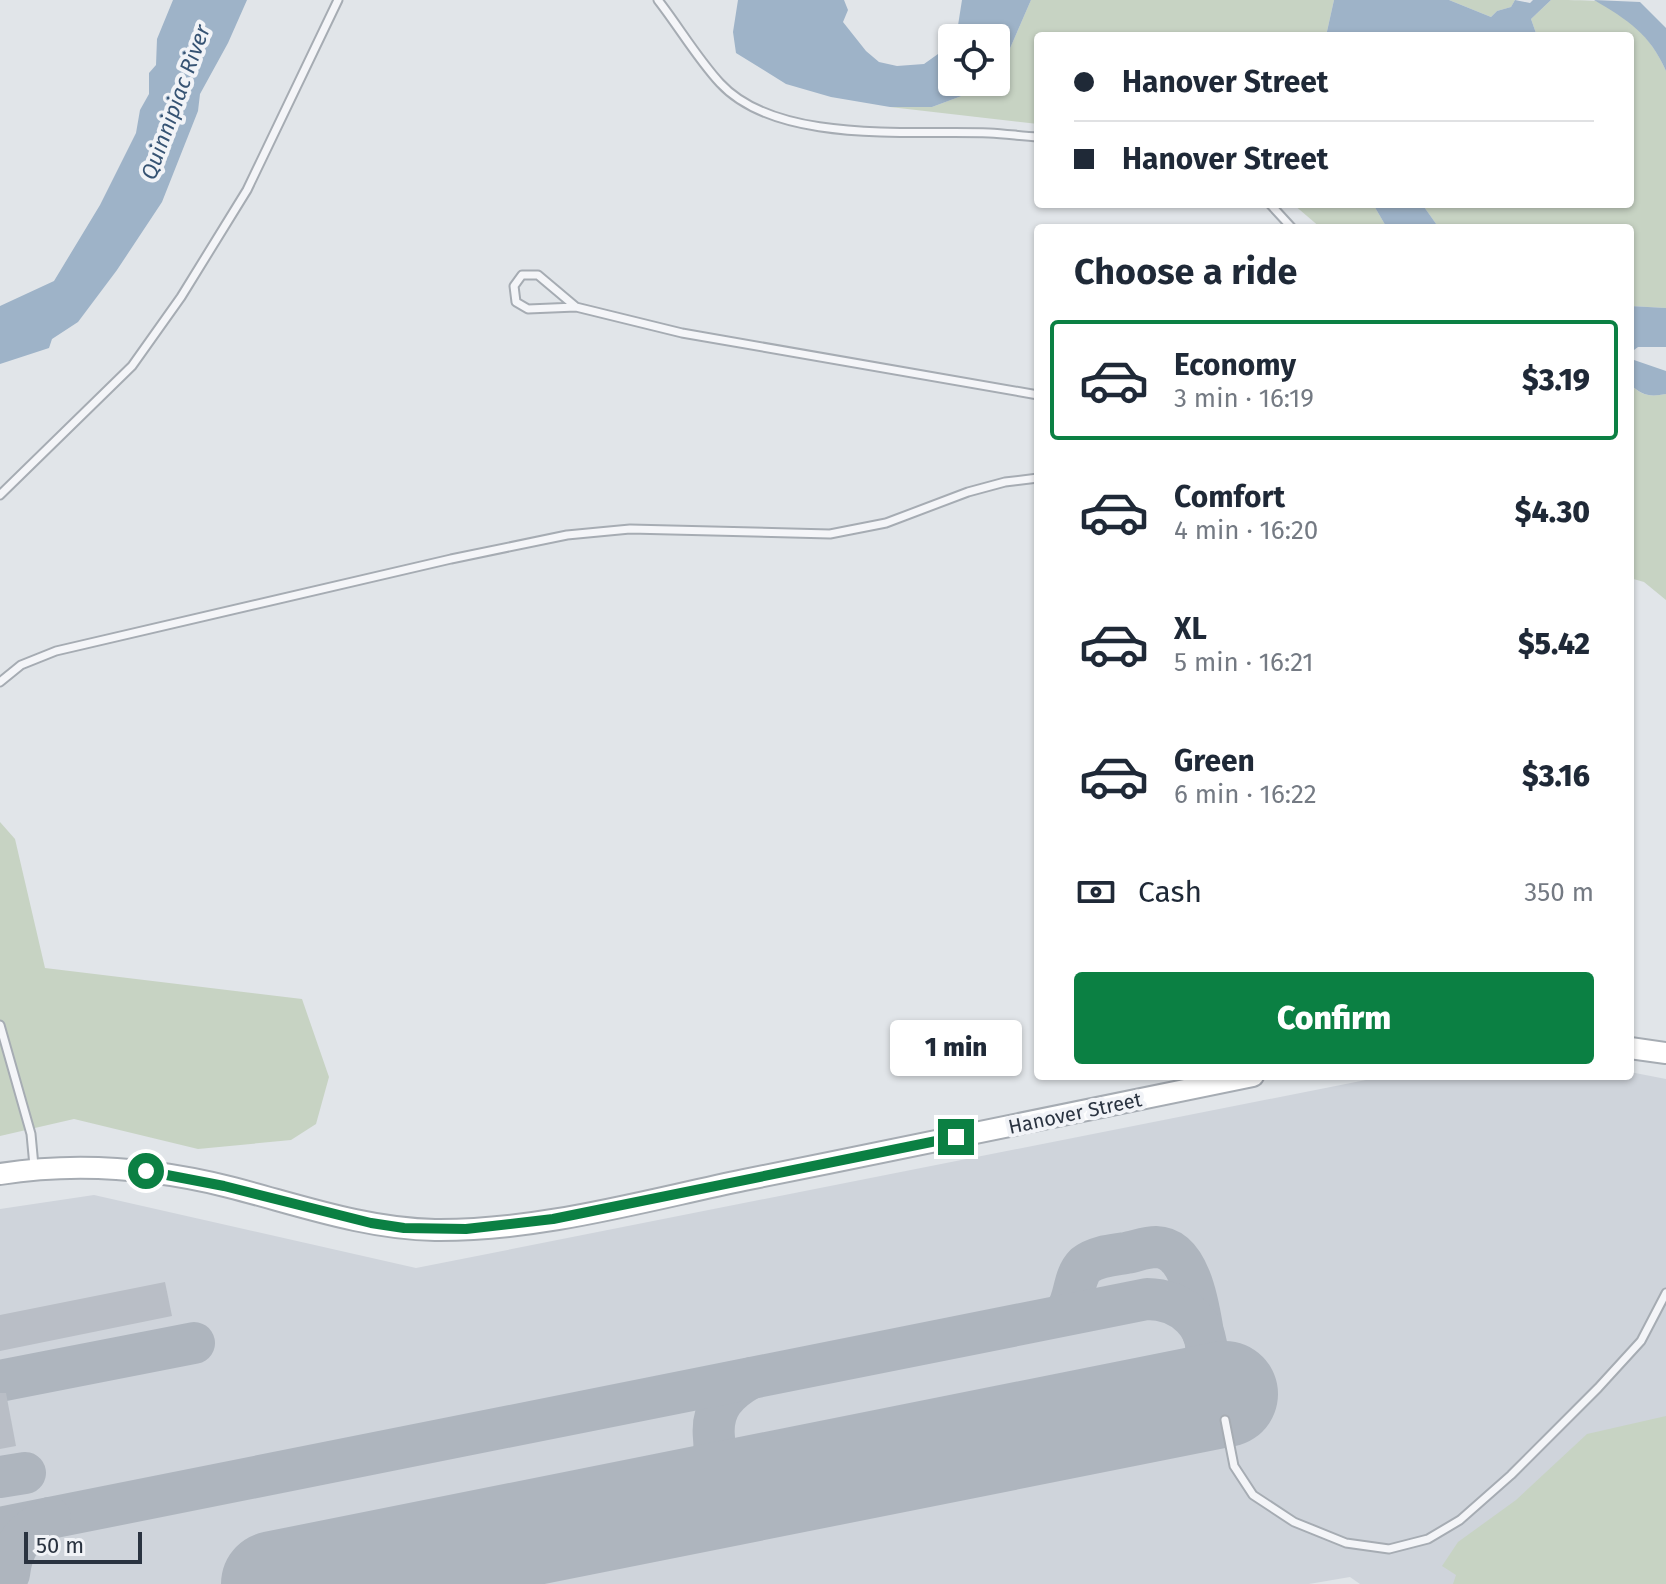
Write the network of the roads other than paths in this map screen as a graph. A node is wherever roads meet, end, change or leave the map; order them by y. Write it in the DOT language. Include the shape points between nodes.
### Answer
graph roads {
  1 [pos="338,0"];
  2 [pos="658,0"];
  3 [pos="1034,137"];
  4 [pos="1274,208"];
  5 [pos="1288,224"];
  6 [pos="576,307"];
  7 [pos="1034,394"];
  8 [pos="1034,478"];
  9 [pos="0,495"];
  10 [pos="0,682"];
  11 [pos="0,1025"];
  12 [pos="1634,1049"];
  13 [pos="1666,1053"];
  14 [pos="1233,1080"];
  15 [pos="34,1168"];
  16 [pos="0,1174"];
  17 [pos="1666,1293"];
  18 [pos="1225,1420"];
  1 -- 9 [label="lane" via="247,190 181,297 132,366"];
  2 -- 3 [label="lane" via="721,85 750,105 786,119 889,134"];
  4 -- 5 [label="lane"];
  6 -- 6 [label="lane" via="538,275 522,275 514,286 516,302 528,309"];
  6 -- 7 [label="lane" via="682,333"];
  8 -- 10 [label="lane" via="968,492 886,523 830,534 630,529 567,535 56,651 21,665"];
  11 -- 15 [label="lane" via="31,1134"];
  12 -- 13 [label="street"];
  14 -- 15 [label="street, Hanover Street" via="505,1226 404,1228 183,1177 107,1167"];
  15 -- 16 [label="street, Hanover Street"];
  17 -- 18 [label="lane" via="1641,1341 1598,1388 1511,1475 1460,1520 1428,1539 1389,1549 1346,1543 1294,1522 1253,1495 1234,1466"];
}
